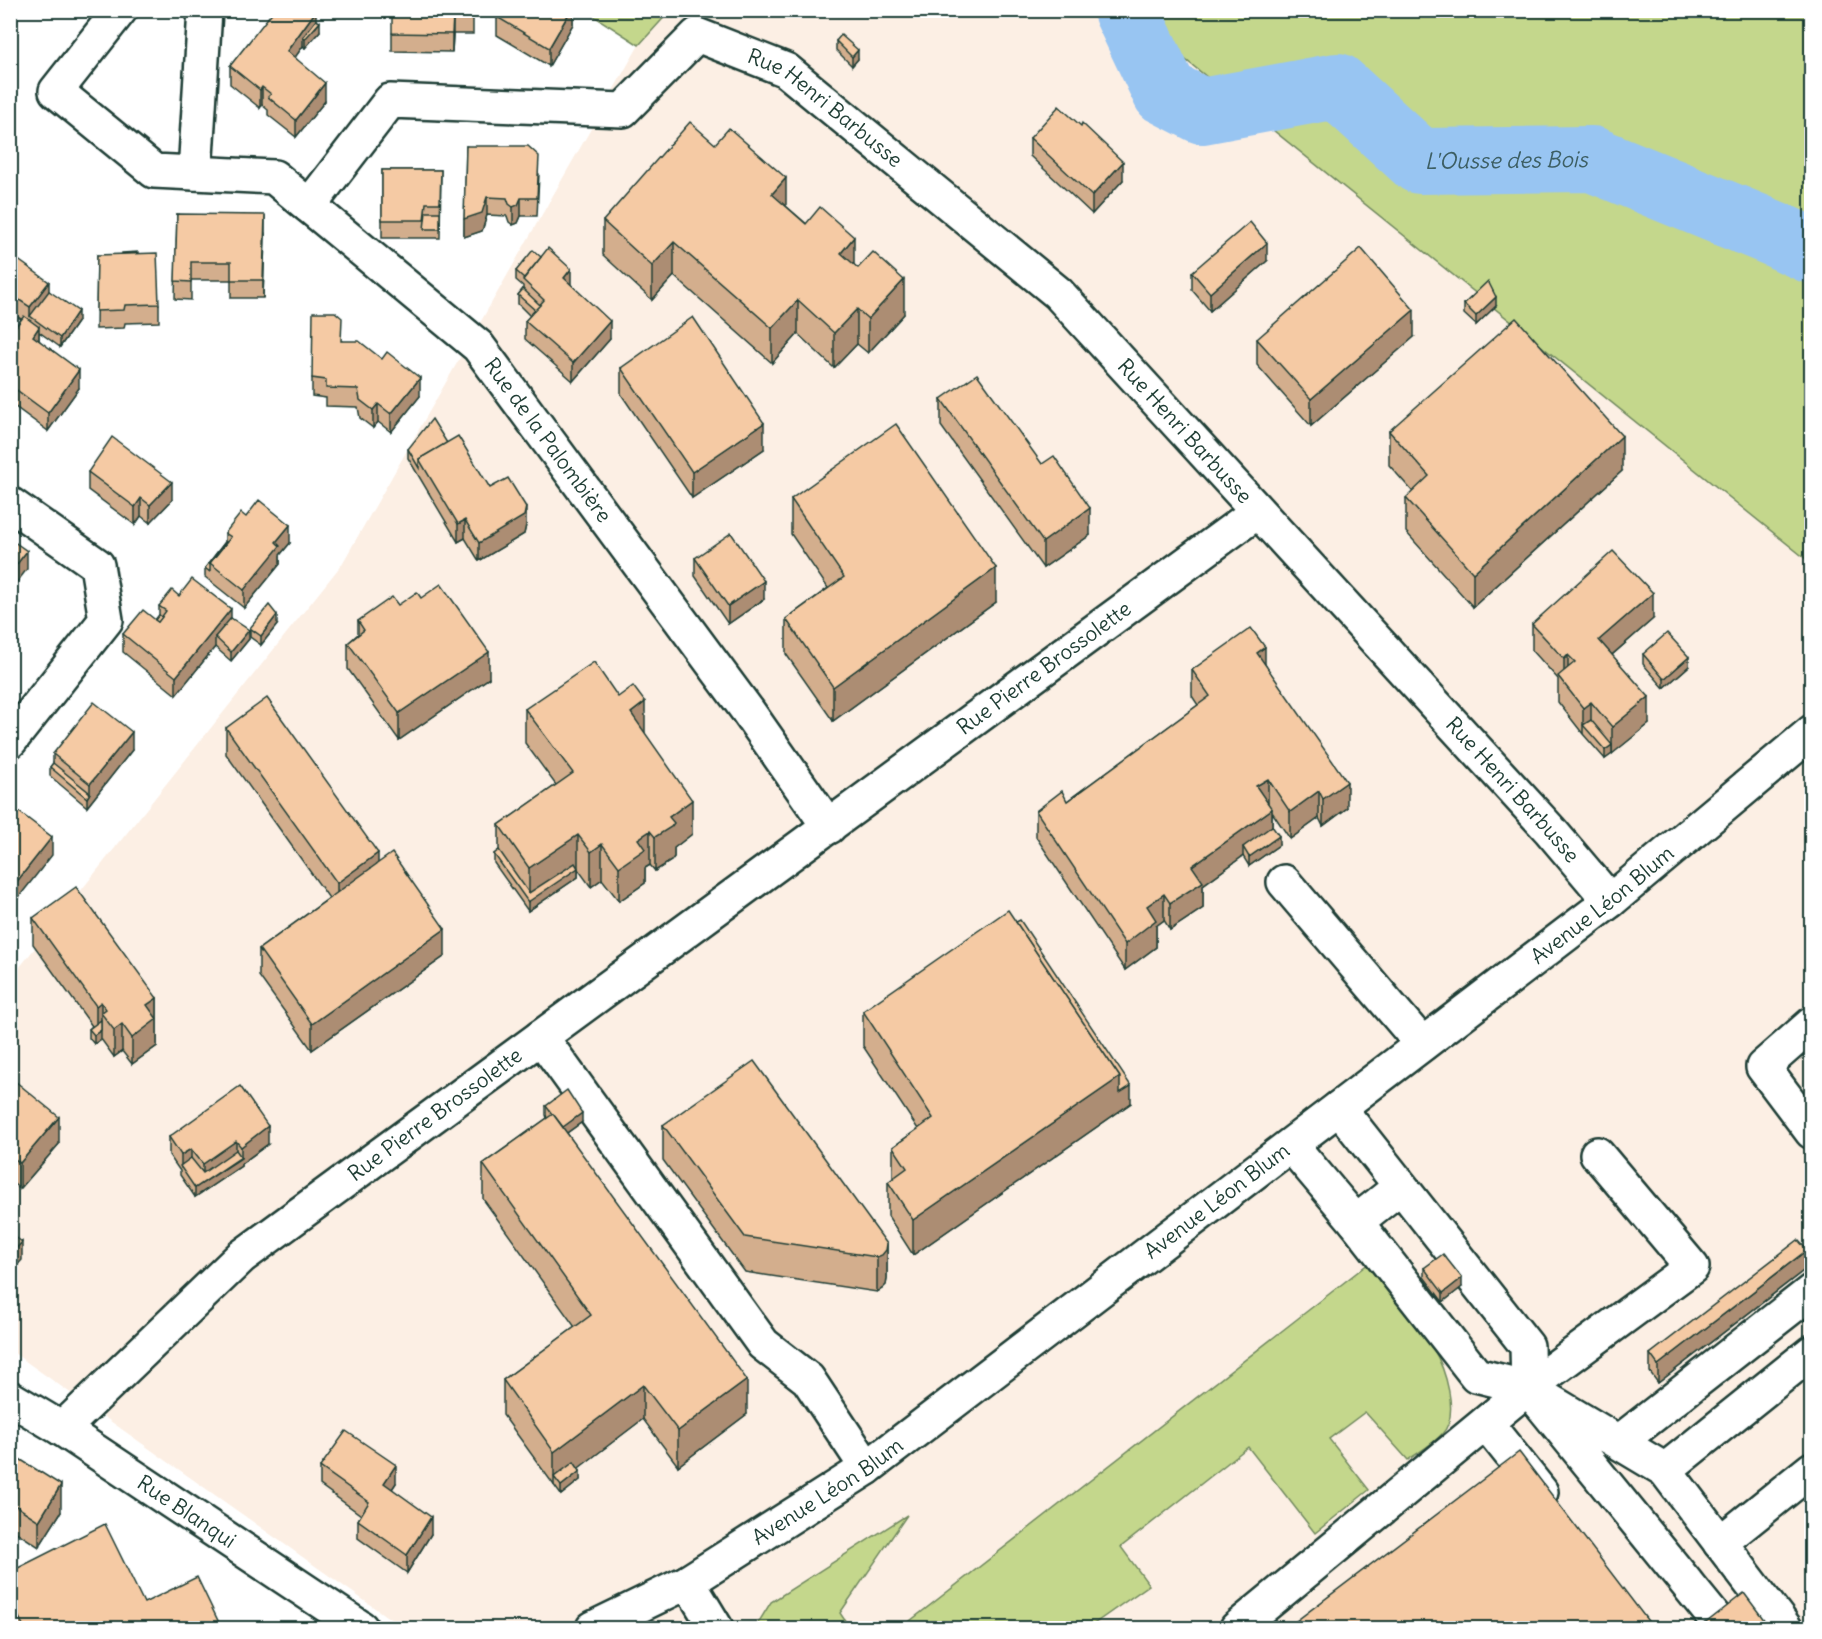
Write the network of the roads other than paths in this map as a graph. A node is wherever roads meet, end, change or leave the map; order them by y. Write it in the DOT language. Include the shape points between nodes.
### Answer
graph roads {
  1 [pos="120,10"];
  2 [pos="205,10"];
  3 [pos="195,173"];
  4 [pos="309,206"];
  5 [pos="10,504"];
  6 [pos="1257,512"];
  7 [pos="1812,732"];
  8 [pos="10,741"];
  9 [pos="829,827"];
  10 [pos="1284,882"];
  11 [pos="1610,901"];
  12 [pos="1812,1024"];
  13 [pos="541,1037"];
  14 [pos="1422,1044"];
  15 [pos="1339,1108"];
  16 [pos="1812,1132"];
  17 [pos="1291,1145"];
  18 [pos="1597,1154"];
  19 [pos="1400,1187"];
  20 [pos="1356,1222"];
  21 [pos="1812,1291"];
  22 [pos="1812,1352"];
  23 [pos="1528,1388"];
  24 [pos="10,1398"];
  25 [pos="1486,1423"];
  26 [pos="62,1429"];
  27 [pos="1619,1442"];
  28 [pos="867,1468"];
  29 [pos="1812,1469"];
  30 [pos="1665,1470"];
  31 [pos="1560,1516"];
  32 [pos="1720,1544"];
  33 [pos="688,1582"];
  34 [pos="361,1629"];
  35 [pos="593,1629"];
  36 [pos="716,1629"];
  37 [pos="1237,1629"];
  38 [pos="1723,1629"];
  39 [pos="1785,1629"];
  1 -- 3 [label="street, Rue de la Palombière" via="56,91 154,171"];
  2 -- 3 [label="street"];
  3 -- 4 [label="street, Rue de la Palombière" via="274,177"];
  4 -- 6 [label="street, Rue Henri Barbusse" via="390,101 623,110 697,35 786,70 1058,292"];
  4 -- 9 [label="street, Rue de la Palombière" via="478,346"];
  5 -- 8 [label="street" via="97,565 106,620"];
  6 -- 9 [label="street, Rue Pierre Brossolette"];
  6 -- 11 [label="street, Rue Henri Barbusse" via="1550,830"];
  7 -- 11 [label="street, Avenue Léon Blum"];
  9 -- 13 [label="street, Rue Pierre Brossolette"];
  10 -- 14 [label="street"];
  11 -- 14 [label="street, Avenue Léon Blum"];
  12 -- 16 [label="street" via="1763,1067"];
  13 -- 26 [label="street, Rue Pierre Brossolette" via="241,1257"];
  13 -- 28 [label="street" via="763,1344 808,1379"];
  14 -- 15 [label="street, Avenue Léon Blum"];
  15 -- 17 [label="street, Avenue Léon Blum"];
  15 -- 19 [label="street"];
  17 -- 20 [label="street"];
  17 -- 28 [label="street, Avenue Léon Blum"];
  18 -- 23 [label="street" via="1692,1268"];
  19 -- 20 [label="street"];
  19 -- 23 [label="street" via="1527,1346"];
  20 -- 23 [label="street" via="1476,1375"];
  21 -- 27 [label="street"];
  22 -- 30 [label="street"];
  23 -- 25 [label="street"];
  23 -- 27 [label="street"];
  23 -- 38 [label="street"];
  24 -- 26 [label="street, Rue Blanqui"];
  25 -- 31 [label="street"];
  25 -- 37 [label="street"];
  26 -- 34 [label="street, Rue Blanqui"];
  27 -- 30 [label="street"];
  28 -- 33 [label="street, Avenue Léon Blum"];
  29 -- 32 [label="street"];
  30 -- 32 [label="street"];
  32 -- 39 [label="street"];
  33 -- 35 [label="street, Avenue Léon Blum"];
  33 -- 36 [label="street"];
}
